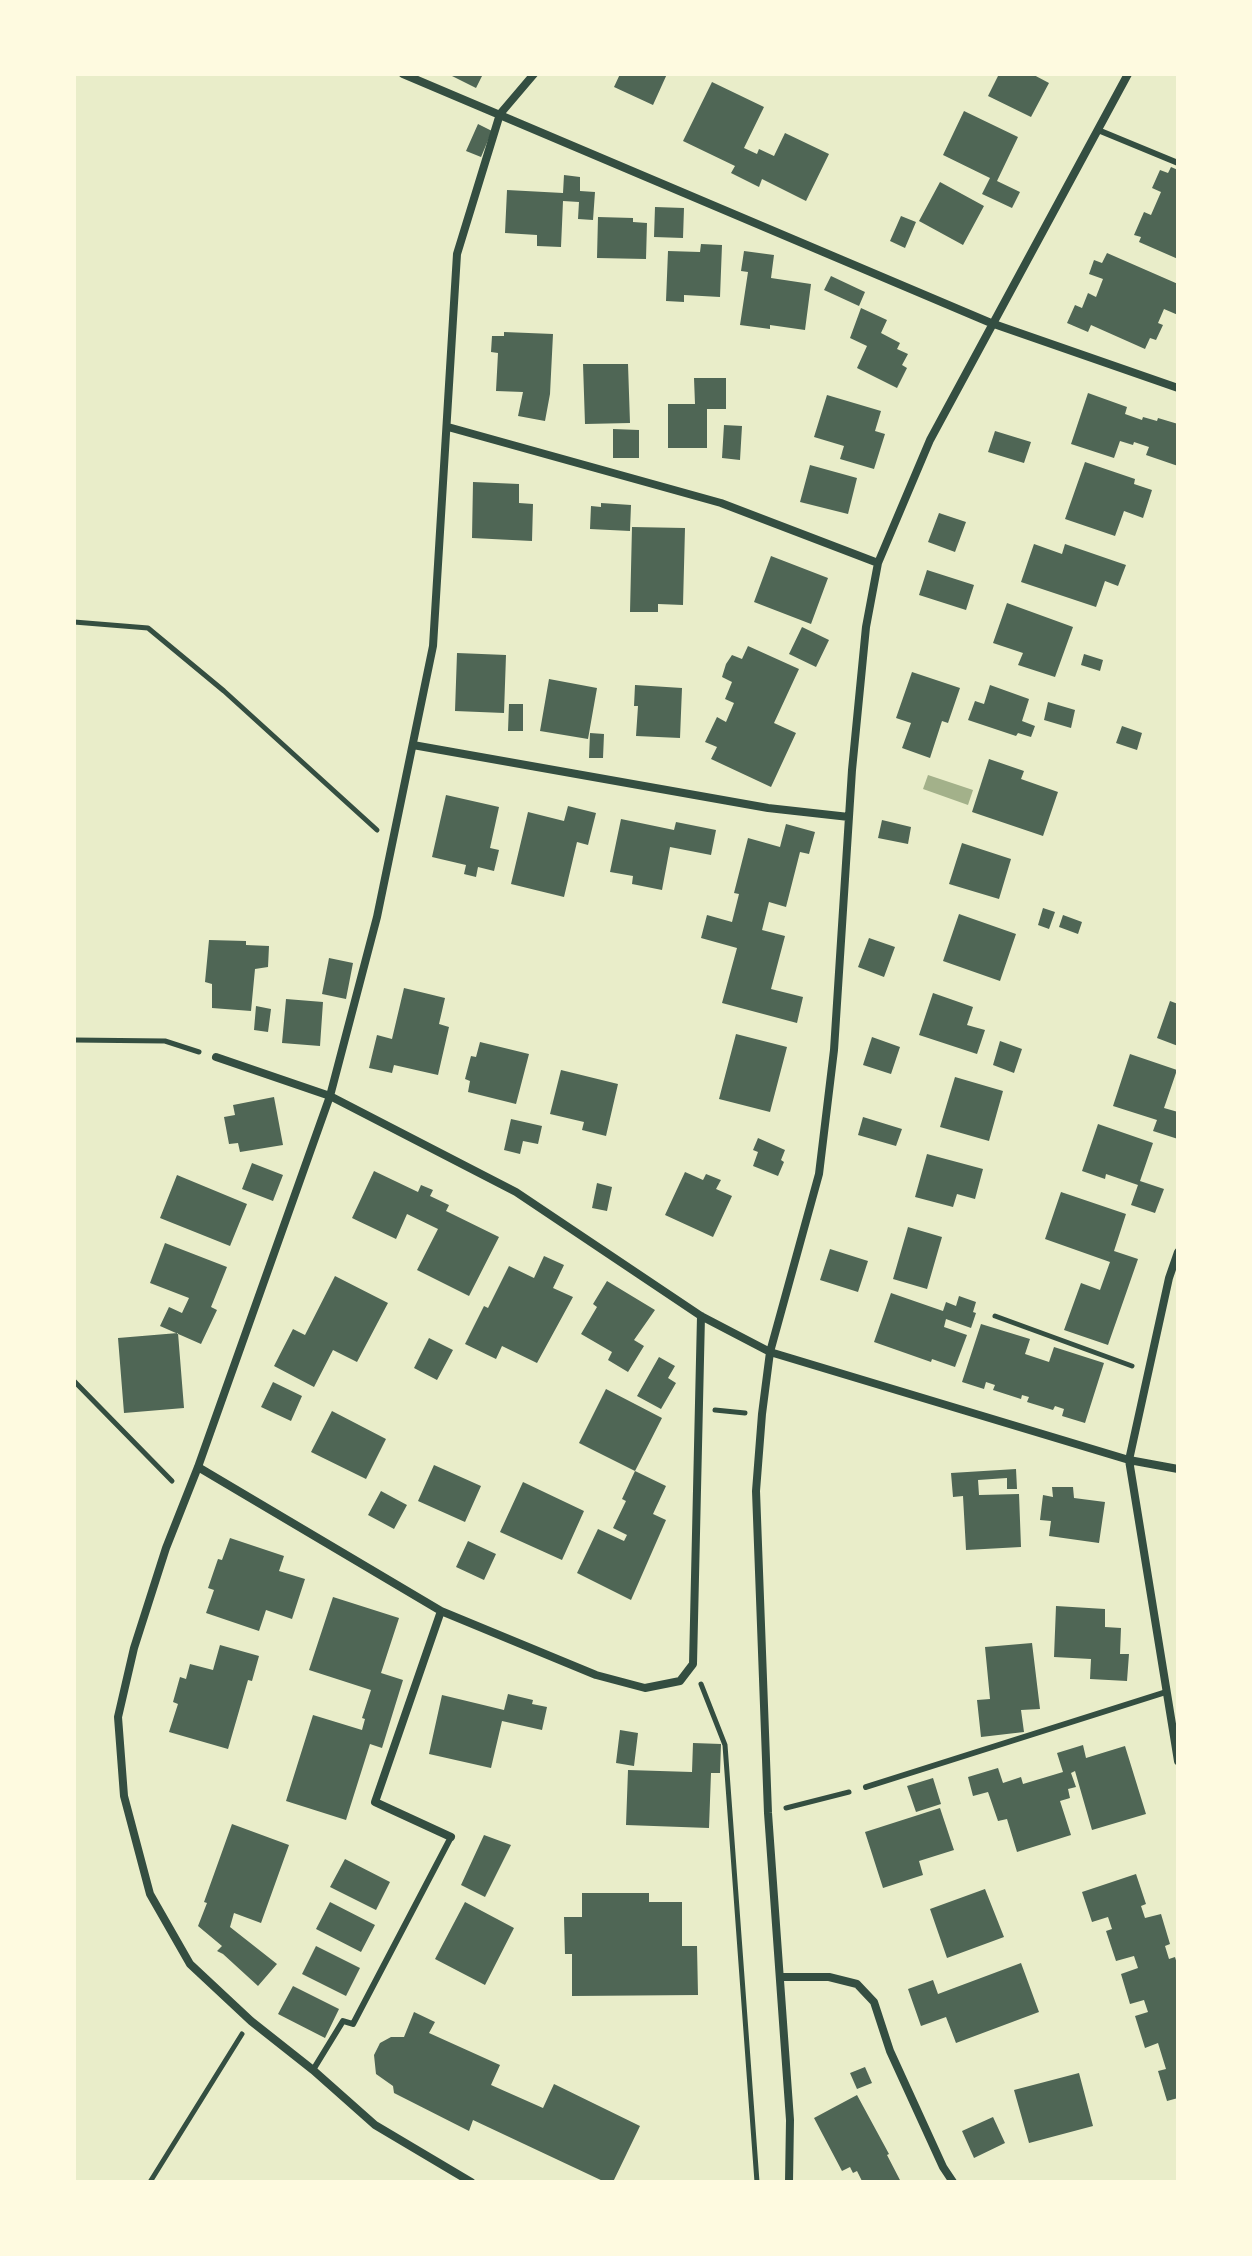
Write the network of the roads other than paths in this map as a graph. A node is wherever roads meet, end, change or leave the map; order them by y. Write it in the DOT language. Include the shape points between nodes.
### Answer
graph roads {
  1 [pos="403,74"];
  2 [pos="534,74"];
  3 [pos="1128,74"];
  4 [pos="500,114"];
  5 [pos="1098,130"];
  6 [pos="1178,163"];
  7 [pos="991,323"];
  8 [pos="1178,388"];
  9 [pos="448,427"];
  10 [pos="878,563"];
  11 [pos="413,745"];
  12 [pos="849,817"];
  13 [pos="216,1057"];
  14 [pos="330,1096"];
  15 [pos="1178,1252"];
  16 [pos="701,1316"];
  17 [pos="770,1352"];
  18 [pos="1129,1460"];
  19 [pos="198,1467"];
  20 [pos="1178,1469"];
  21 [pos="441,1611"];
  22 [pos="1166,1692"];
  23 [pos="1178,1761"];
  24 [pos="866,1787"];
  25 [pos="451,1837"];
  26 [pos="781,1977"];
  27 [pos="313,2070"];
  28 [pos="471,2182"];
  29 [pos="789,2182"];
  30 [pos="953,2182"];
  1 -- 4 [label="street"];
  2 -- 4 [label="street"];
  3 -- 5 [label="street"];
  4 -- 7 [label="street"];
  4 -- 9 [label="street" via="457,254"];
  5 -- 6 [label="lane"];
  5 -- 7 [label="street"];
  7 -- 8 [label="street"];
  7 -- 10 [label="street" via="930,440"];
  9 -- 10 [label="street" via="721,503"];
  9 -- 11 [label="street" via="433,646"];
  10 -- 12 [label="street" via="866,627"];
  11 -- 12 [label="street" via="768,808"];
  11 -- 14 [label="street" via="377,917"];
  12 -- 17 [label="street" via="834,1050 819,1174"];
  13 -- 14 [label="street"];
  14 -- 16 [label="street" via="516,1192"];
  14 -- 19 [label="street"];
  15 -- 18 [label="street"];
  16 -- 17 [label="street"];
  16 -- 21 [label="street" via="693,1664 680,1681 645,1688 596,1675"];
  17 -- 18 [label="street"];
  17 -- 26 [label="street" via="756,1491 768,1813"];
  18 -- 20 [label="street"];
  18 -- 22 [label="street"];
  19 -- 21 [label="street"];
  19 -- 27 [label="street" via="166,1548 118,1717 124,1796 150,1894 190,1964"];
  21 -- 25 [label="street" via="375,1802"];
  22 -- 23 [label="street"];
  22 -- 24 [label="lane"];
  25 -- 27 [label="lane" via="353,2024 343,2021"];
  26 -- 29 [label="street"];
  26 -- 30 [label="street" via="829,1977 857,1984 874,2002 890,2051"];
  27 -- 28 [label="street" via="375,2125"];
}
